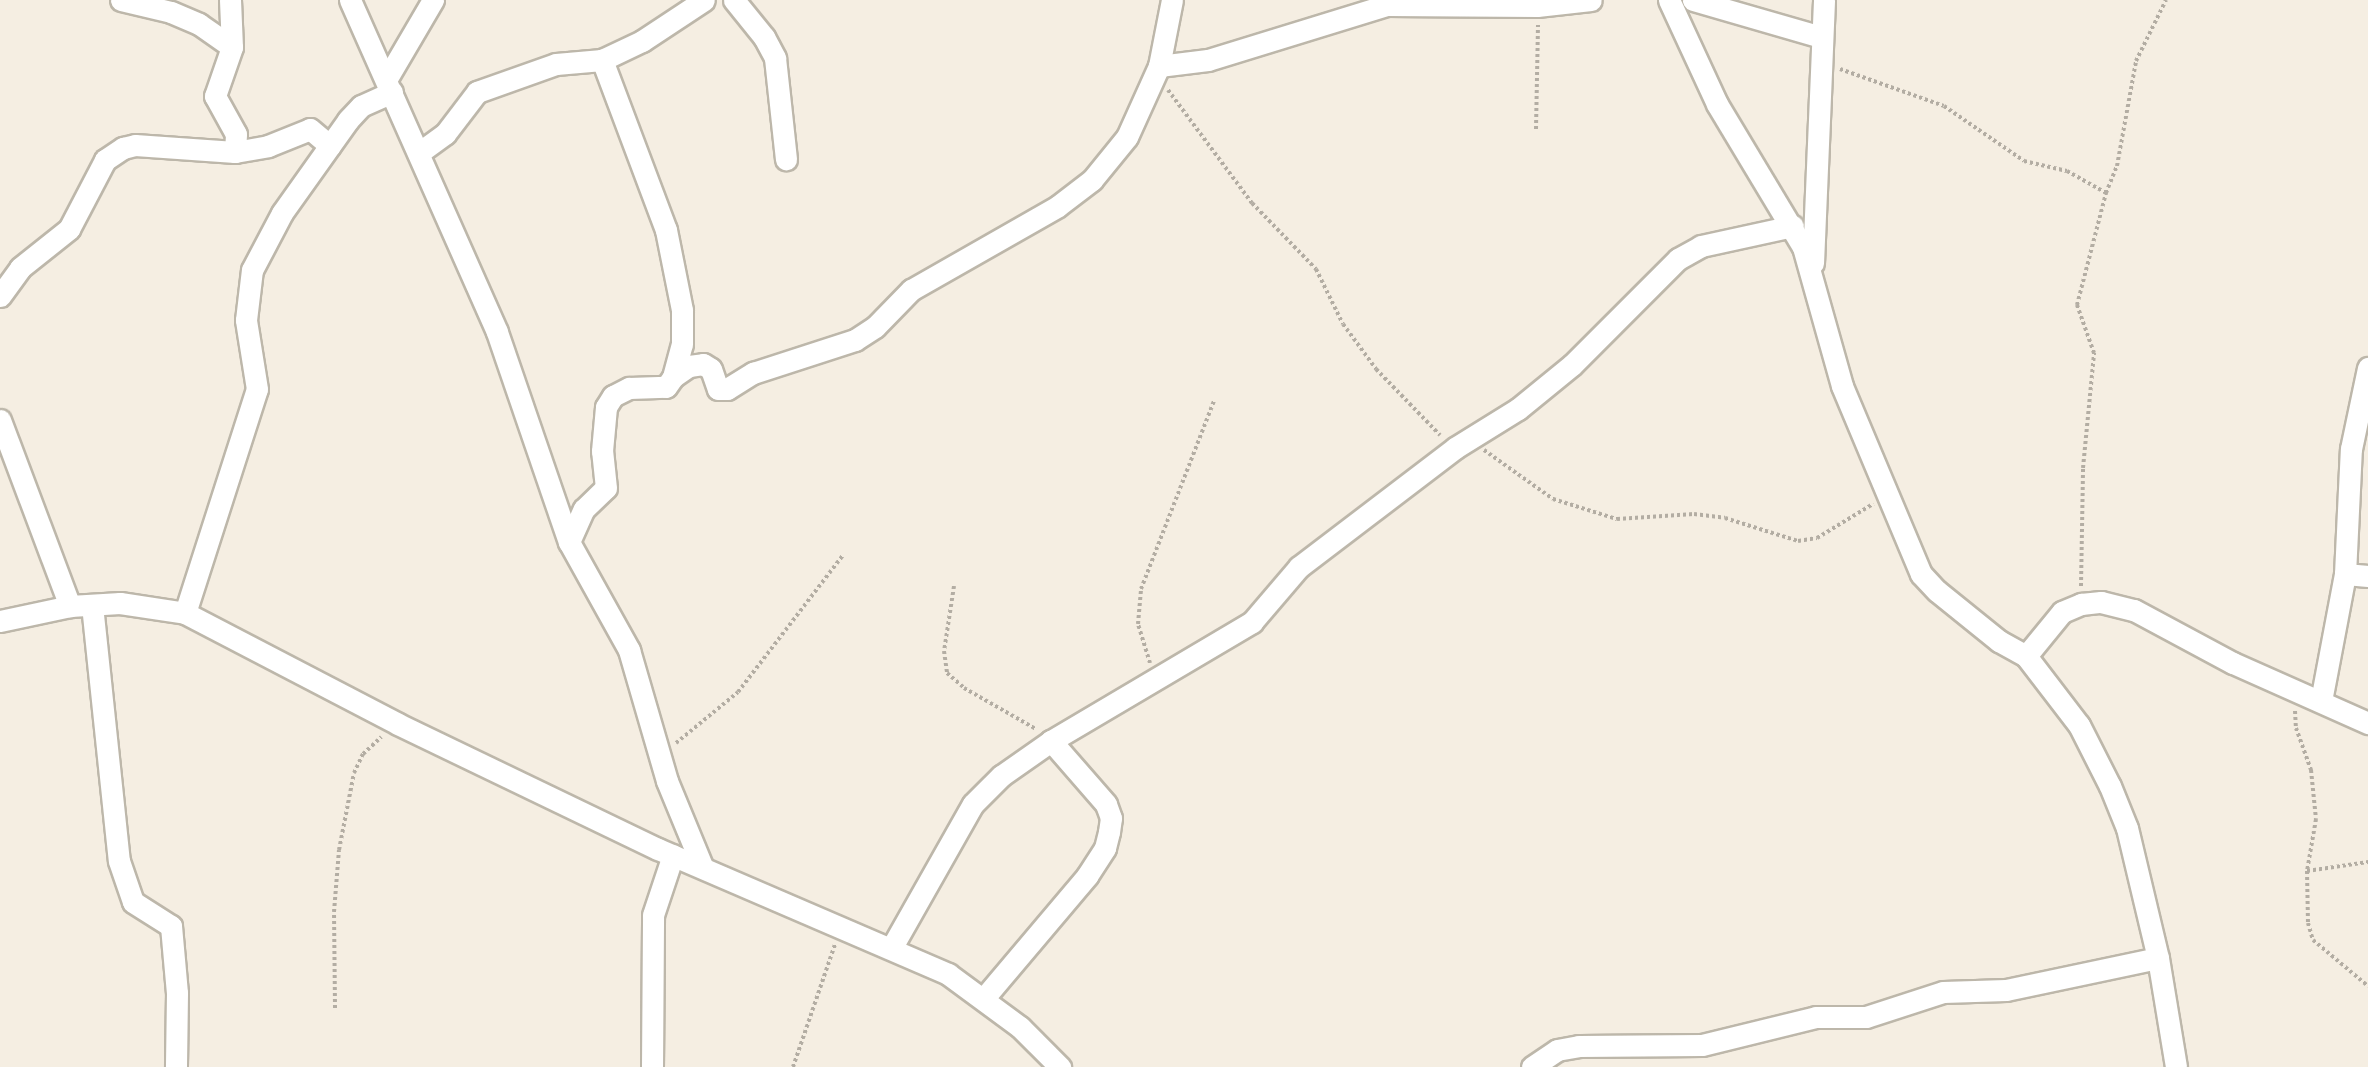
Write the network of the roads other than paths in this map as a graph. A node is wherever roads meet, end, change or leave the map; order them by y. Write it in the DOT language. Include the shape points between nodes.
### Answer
graph roads {
  1 [pos="121,0"];
  2 [pos="230,0"];
  3 [pos="350,0"];
  4 [pos="433,0"];
  5 [pos="704,0"];
  6 [pos="734,0"];
  7 [pos="1172,0"];
  8 [pos="1591,0"];
  9 [pos="1669,0"];
  10 [pos="1693,0"];
  11 [pos="1824,0"];
  12 [pos="1385,3"];
  13 [pos="1821,38"];
  14 [pos="232,47"];
  15 [pos="602,60"];
  16 [pos="1158,69"];
  17 [pos="389,86"];
  18 [pos="330,146"];
  19 [pos="235,152"];
  20 [pos="420,152"];
  21 [pos="786,159"];
  22 [pos="1792,226"];
  23 [pos="1813,271"];
  24 [pos="0,296"];
  25 [pos="2368,368"];
  26 [pos="673,377"];
  27 [pos="0,420"];
  28 [pos="568,542"];
  29 [pos="2344,574"];
  30 [pos="2368,576"];
  31 [pos="92,605"];
  32 [pos="70,606"];
  33 [pos="184,613"];
  34 [pos="0,621"];
  35 [pos="2026,656"];
  36 [pos="2321,701"];
  37 [pos="2368,723"];
  38 [pos="1051,741"];
  39 [pos="673,855"];
  40 [pos="702,866"];
  41 [pos="892,947"];
  42 [pos="2158,958"];
  43 [pos="984,998"];
  44 [pos="176,1067"];
  45 [pos="652,1067"];
  46 [pos="1060,1067"];
  47 [pos="1532,1067"];
  48 [pos="2176,1067"];
  1 -- 14 [label="street" via="171,12 199,24"];
  2 -- 14 [label="street"];
  3 -- 17 [label="street"];
  4 -- 17 [label="street"];
  5 -- 15 [label="street" via="642,41"];
  6 -- 21 [label="street" via="775,58"];
  7 -- 16 [label="street"];
  8 -- 12 [label="street" via="1537,6"];
  9 -- 22 [label="street" via="1718,104"];
  10 -- 13 [label="street"];
  11 -- 13 [label="street"];
  12 -- 16 [label="street" via="1208,60"];
  13 -- 23 [label="street"];
  14 -- 19 [label="street" via="215,96 236,134"];
  15 -- 20 [label="street" via="556,64 477,92 449,129"];
  15 -- 26 [label="street" via="654,191 673,256 682,310 682,344"];
  16 -- 26 [label="street" via="1123,145 1092,180 1058,206 911,290 875,327 855,340 753,373 727,389 718,389 711,369 703,364 688,366"];
  17 -- 18 [label="street" via="361,106"];
  17 -- 20 [label="street"];
  18 -- 19 [label="street" via="310,129 268,146"];
  18 -- 33 [label="street" via="282,213 252,270 246,320 256,389"];
  19 -- 24 [label="street" via="135,145 114,152 96,174 69,229 20,268"];
  20 -- 28 [label="street" via="497,332"];
  22 -- 23 [label="street"];
  22 -- 38 [label="street" via="1701,246 1678,259 1572,365 1518,409 1464,444 1299,567 1252,622"];
  23 -- 35 [label="street" via="1842,386 1921,574 1999,641"];
  25 -- 29 [label="street" via="2351,449"];
  26 -- 28 [label="street" via="662,389 629,387 613,396 606,407 602,450 606,488 584,509"];
  27 -- 32 [label="street"];
  28 -- 40 [label="street" via="629,650 660,757"];
  29 -- 30 [label="street"];
  29 -- 36 [label="street"];
  31 -- 32 [label="street"];
  31 -- 33 [label="street" via="120,603"];
  31 -- 44 [label="street" via="119,861 134,902 171,926 177,993"];
  32 -- 34 [label="street"];
  33 -- 39 [label="street" via="398,724"];
  35 -- 36 [label="street" via="2062,612 2080,604 2101,602 2134,610"];
  35 -- 42 [label="street" via="2079,725 2110,786 2127,828"];
  36 -- 37 [label="street"];
  38 -- 41 [label="street" via="1002,776 973,804"];
  38 -- 43 [label="street" via="1106,804 1111,818 1105,848 1087,876"];
  39 -- 40 [label="street"];
  39 -- 45 [label="street" via="653,915"];
  40 -- 41 [label="street"];
  41 -- 43 [label="street" via="948,974"];
  42 -- 47 [label="street" via="2006,990 1943,992 1866,1017 1816,1017 1702,1045 1579,1046 1557,1050"];
  42 -- 48 [label="street"];
  43 -- 46 [label="street"];
}
